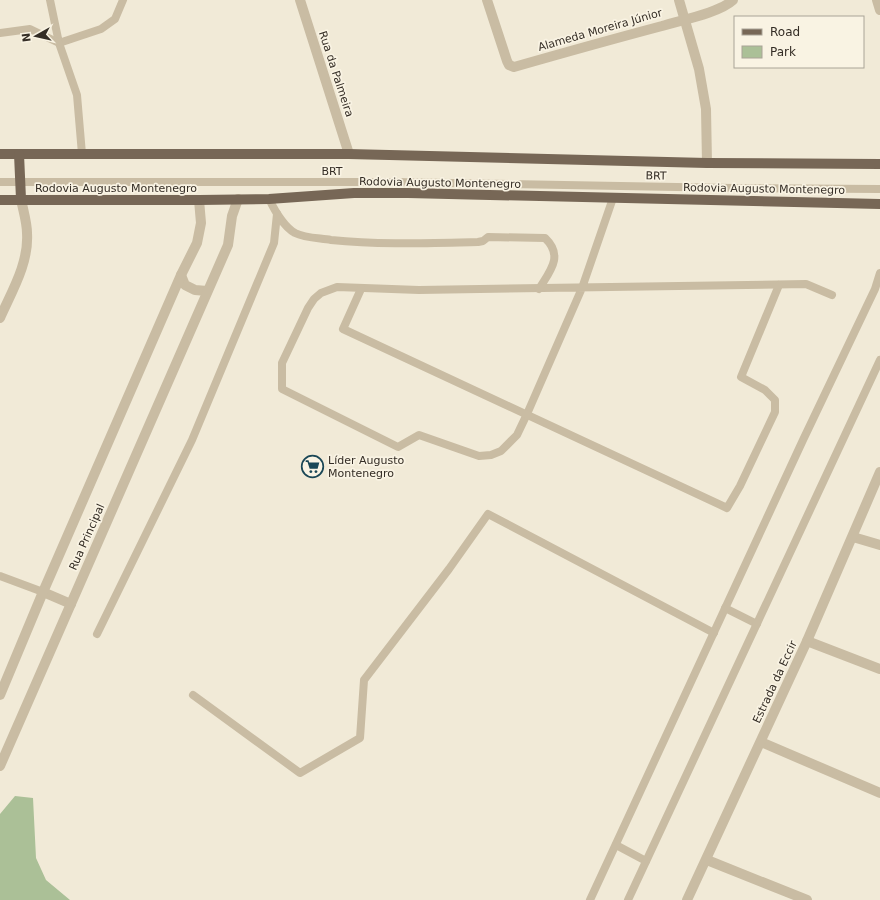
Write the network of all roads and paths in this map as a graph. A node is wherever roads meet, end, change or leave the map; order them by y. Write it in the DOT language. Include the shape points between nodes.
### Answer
graph roads {
  1 [pos="50,0"];
  2 [pos="123,0"];
  3 [pos="300,0"];
  4 [pos="487,0"];
  5 [pos="678,0"];
  6 [pos="734,0"];
  7 [pos="877,0"];
  8 [pos="880,10"];
  9 [pos="685,19"];
  10 [pos="0,33"];
  11 [pos="59,43"];
  12 [pos="0,154"];
  13 [pos="19,154"];
  14 [pos="82,154"];
  15 [pos="349,154"];
  16 [pos="707,162"];
  17 [pos="880,164"];
  18 [pos="0,182"];
  19 [pos="20,183"];
  20 [pos="880,189"];
  21 [pos="613,198"];
  22 [pos="21,199"];
  23 [pos="238,199"];
  24 [pos="269,199"];
  25 [pos="0,200"];
  26 [pos="199,200"];
  27 [pos="880,204"];
  28 [pos="277,214"];
  29 [pos="880,273"];
  30 [pos="181,275"];
  31 [pos="779,284"];
  32 [pos="582,288"];
  33 [pos="361,289"];
  34 [pos="539,289"];
  35 [pos="207,291"];
  36 [pos="832,295"];
  37 [pos="0,318"];
  38 [pos="880,360"];
  39 [pos="526,414"];
  40 [pos="880,472"];
  41 [pos="853,537"];
  42 [pos="880,545"];
  43 [pos="0,576"];
  44 [pos="43,592"];
  45 [pos="71,604"];
  46 [pos="725,608"];
  47 [pos="757,624"];
  48 [pos="714,633"];
  49 [pos="97,634"];
  50 [pos="807,641"];
  51 [pos="880,669"];
  52 [pos="0,695"];
  53 [pos="193,695"];
  54 [pos="760,742"];
  55 [pos="0,766"];
  56 [pos="880,793"];
  57 [pos="616,845"];
  58 [pos="707,860"];
  59 [pos="646,861"];
  60 [pos="590,900"];
  61 [pos="628,900"];
  62 [pos="688,900"];
  63 [pos="807,900"];
  1 -- 11 [label="lane"];
  2 -- 11 [label="lane" via="115,19 101,29"];
  3 -- 15 [label="street, Rua da Palmeira"];
  4 -- 9 [label="street, Alameda Moreira Júnior" via="506,62 514,67"];
  5 -- 9 [label="street"];
  6 -- 9 [label="street, Alameda Moreira Júnior" via="730,4"];
  7 -- 8 [label="street"];
  9 -- 16 [label="street" via="699,69 706,109"];
  10 -- 11 [label="lane" via="30,29"];
  11 -- 14 [label="lane" via="77,95"];
  12 -- 13 [label="main road"];
  13 -- 14 [label="main road"];
  13 -- 19 [label="main road"];
  14 -- 15 [label="main road"];
  15 -- 16 [label="main road"];
  16 -- 17 [label="main road"];
  18 -- 19 [label="lane, BRT"];
  19 -- 20 [label="lane, BRT" via="394,182"];
  19 -- 22 [label="main road"];
  21 -- 24 [label="main road, Rodovia Augusto Montenegro" via="354,193"];
  21 -- 27 [label="main road, Rodovia Augusto Montenegro"];
  21 -- 32 [label="lane"];
  22 -- 25 [label="main road, Rodovia Augusto Montenegro"];
  22 -- 26 [label="main road, Rodovia Augusto Montenegro"];
  22 -- 37 [label="street" via="27,241 21,271"];
  23 -- 24 [label="main road, Rodovia Augusto Montenegro"];
  23 -- 26 [label="main road, Rodovia Augusto Montenegro"];
  23 -- 35 [label="street, Rua Principal" via="232,216 228,245"];
  24 -- 28 [label="lane"];
  26 -- 30 [label="street, Rua Principal" via="201,223 197,243"];
  28 -- 34 [label="lane" via="295,232 313,238 354,242 478,242 488,237 545,238 551,245 554,262"];
  28 -- 49 [label="lane" via="274,242 192,440"];
  29 -- 46 [label="lane"];
  30 -- 35 [label="street" via="185,284 195,290"];
  30 -- 44 [label="street, Rua Principal"];
  31 -- 32 [label="lane"];
  31 -- 36 [label="lane" via="806,284"];
  31 -- 39 [label="lane" via="741,377 765,390 775,400 776,412 727,508"];
  32 -- 34 [label="lane"];
  32 -- 39 [label="lane"];
  33 -- 34 [label="lane"];
  33 -- 39 [label="lane" via="343,329"];
  33 -- 39 [label="lane" via="337,287 314,299 282,363 282,390 398,447 419,435 479,456 501,451 517,435"];
  35 -- 45 [label="street, Rua Principal"];
  38 -- 47 [label="lane"];
  40 -- 41 [label="street, Estrada da Eccir"];
  41 -- 42 [label="street"];
  41 -- 50 [label="street, Estrada da Eccir"];
  43 -- 44 [label="lane"];
  44 -- 45 [label="street"];
  44 -- 52 [label="street, Rua Principal"];
  45 -- 55 [label="street, Rua Principal"];
  46 -- 47 [label="lane"];
  46 -- 48 [label="lane"];
  47 -- 59 [label="lane"];
  48 -- 53 [label="lane" via="488,514 364,680 360,738 300,773"];
  48 -- 57 [label="lane"];
  50 -- 51 [label="street"];
  50 -- 54 [label="street, Estrada da Eccir"];
  54 -- 56 [label="street"];
  54 -- 58 [label="street, Estrada da Eccir"];
  57 -- 59 [label="lane"];
  57 -- 60 [label="lane"];
  58 -- 62 [label="street, Estrada da Eccir"];
  58 -- 63 [label="street"];
  59 -- 61 [label="lane"];
}
